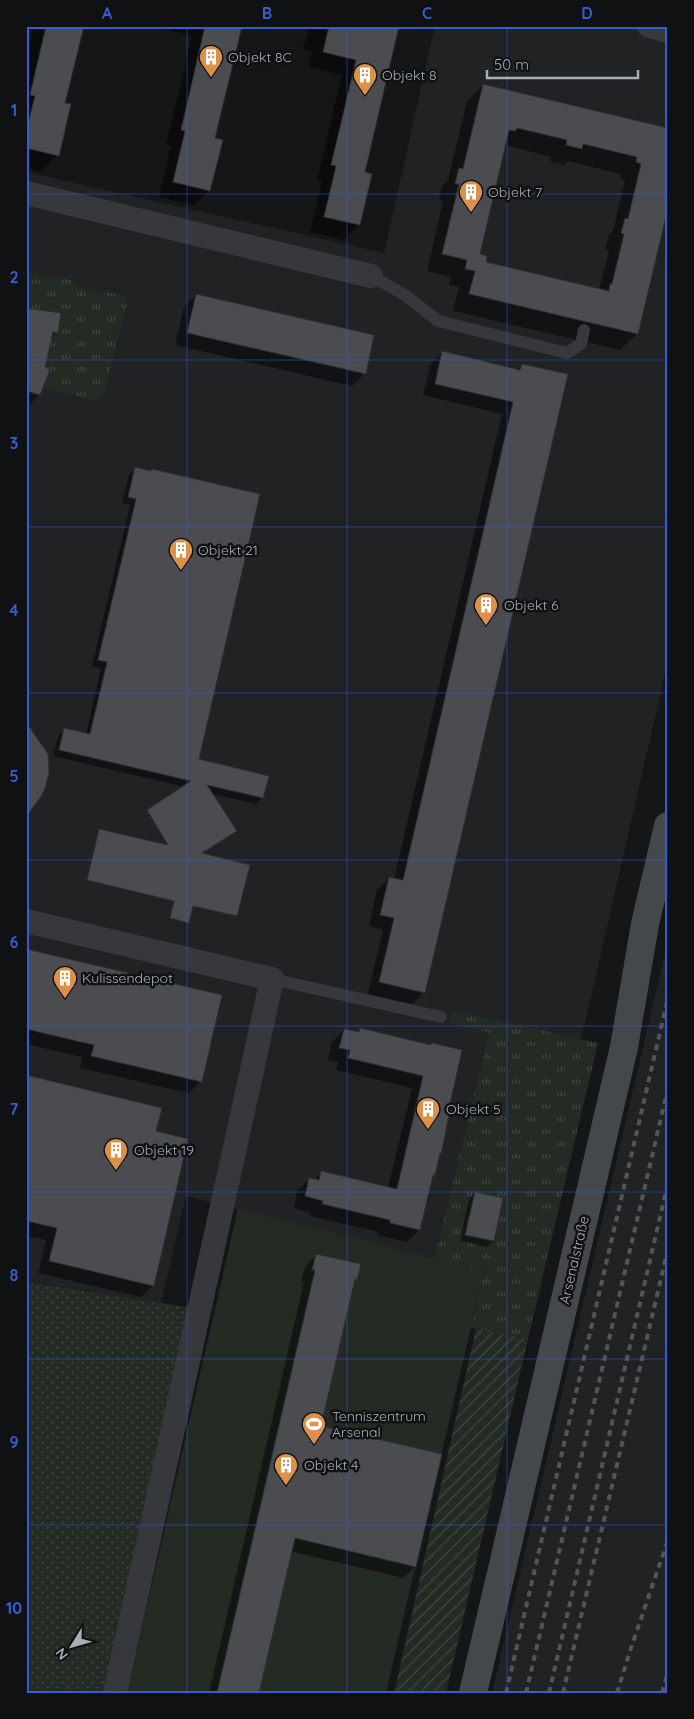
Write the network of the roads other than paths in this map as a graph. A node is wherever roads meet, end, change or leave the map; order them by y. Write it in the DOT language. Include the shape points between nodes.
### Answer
graph roads {
  1 [pos="649,26"];
  2 [pos="668,30"];
  3 [pos="26,193"];
  4 [pos="371,276"];
  5 [pos="584,330"];
  6 [pos="668,826"];
  7 [pos="26,921"];
  8 [pos="272,979"];
  9 [pos="440,1017"];
  10 [pos="115,1693"];
  11 [pos="473,1693"];
  1 -- 2 [label="street"];
  3 -- 4 [label="street"];
  4 -- 5 [label="lane" via="405,295 438,321 567,353 581,344"];
  6 -- 11 [label="main road, Arsenalstraße" via="645,924 624,1047"];
  7 -- 8 [label="street"];
  8 -- 9 [label="lane"];
  8 -- 10 [label="street"];
}
